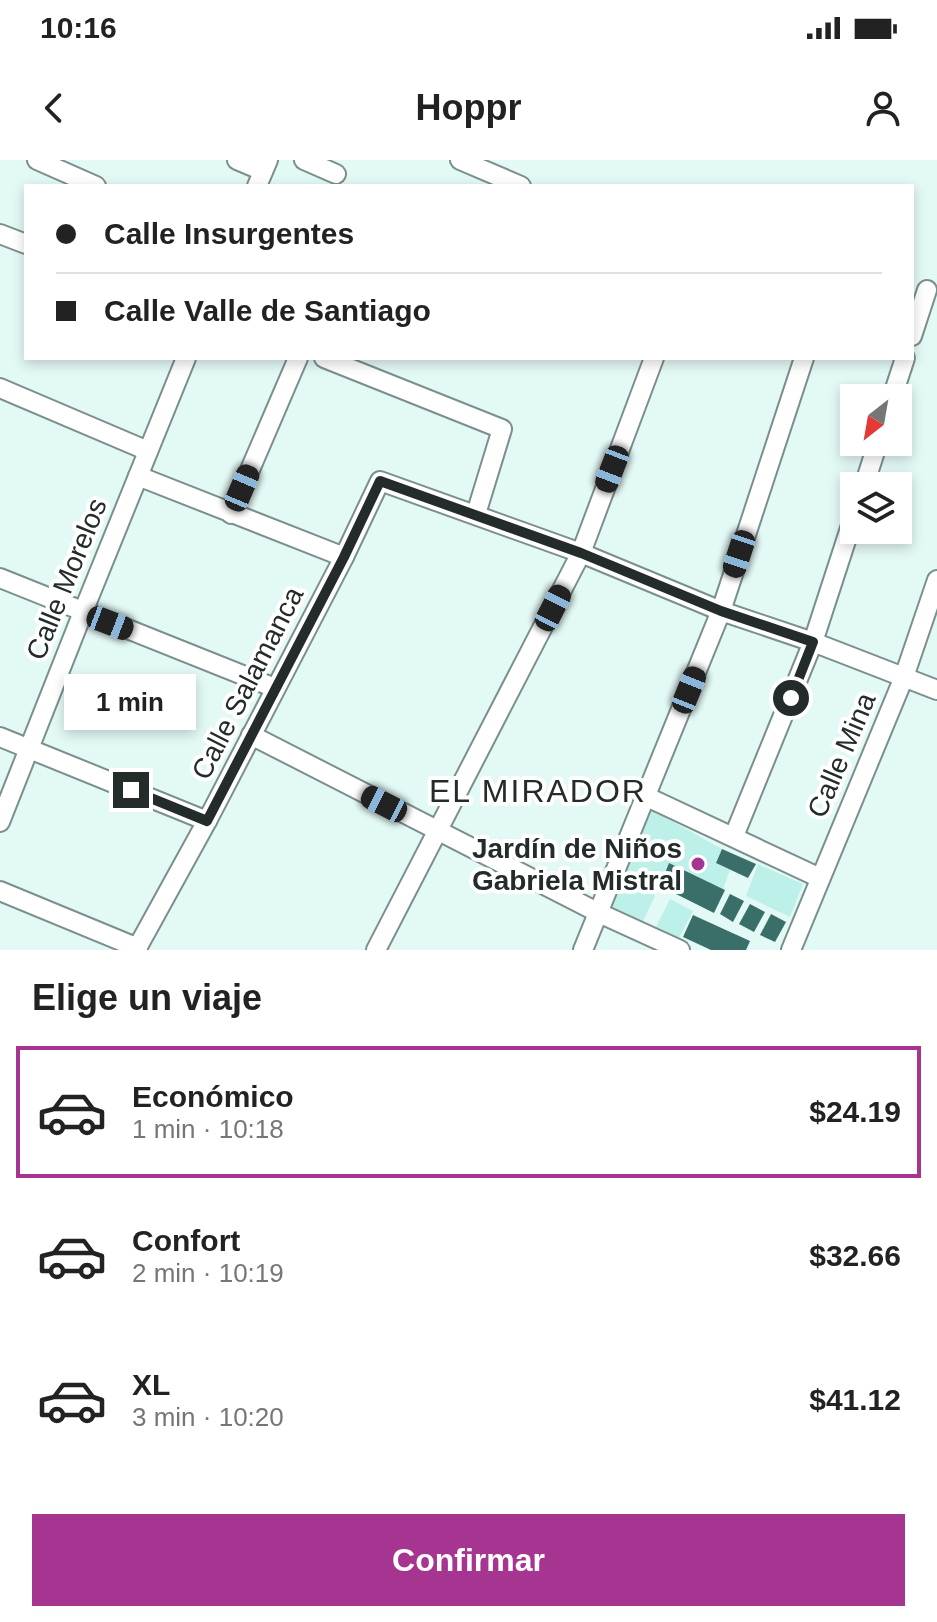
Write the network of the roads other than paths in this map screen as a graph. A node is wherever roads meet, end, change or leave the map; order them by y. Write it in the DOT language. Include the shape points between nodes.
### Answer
graph roads {
  1 [pos="37,160"];
  2 [pos="237,160"];
  3 [pos="304,160"];
  4 [pos="460,160"];
  5 [pos="262,172"];
  6 [pos="336,174"];
  7 [pos="91,184"];
  8 [pos="516,184"];
  9 [pos="0,234"];
  10 [pos="24,243"];
  11 [pos="925,290"];
  12 [pos="914,329"];
  13 [pos="185,360"];
  14 [pos="297,360"];
  15 [pos="329,360"];
  16 [pos="653,360"];
  17 [pos="803,360"];
  18 [pos="904,360"];
  19 [pos="897,384"];
  20 [pos="0,388"];
  21 [pos="148,451"];
  22 [pos="138,476"];
  23 [pos="231,514"];
  24 [pos="476,514"];
  25 [pos="845,544"];
  26 [pos="581,553"];
  27 [pos="344,557"];
  28 [pos="0,578"];
  29 [pos="937,580"];
  30 [pos="721,611"];
  31 [pos="83,612"];
  32 [pos="813,642"];
  33 [pos="904,677"];
  34 [pos="275,688"];
  35 [pos="937,690"];
  36 [pos="251,735"];
  37 [pos="0,737"];
  38 [pos="28,749"];
  39 [pos="645,796"];
  40 [pos="207,821"];
  41 [pos="0,822"];
  42 [pos="437,831"];
  43 [pos="734,836"];
  44 [pos="820,878"];
  45 [pos="0,891"];
  46 [pos="599,913"];
  47 [pos="137,949"];
  48 [pos="376,950"];
  49 [pos="583,950"];
  50 [pos="680,950"];
  51 [pos="791,950"];
  1 -- 7 [label="street"];
  2 -- 5 [label="street"];
  3 -- 6 [label="street"];
  4 -- 8 [label="street"];
  9 -- 10 [label="street"];
  11 -- 12 [label="street"];
  13 -- 21 [label="street, Calle Morelos"];
  14 -- 23 [label="street"];
  15 -- 24 [label="street" via="502,429"];
  16 -- 26 [label="street"];
  17 -- 30 [label="street"];
  18 -- 19 [label="street"];
  20 -- 21 [label="street"];
  21 -- 22 [label="street, Calle Morelos"];
  22 -- 23 [label="street"];
  22 -- 31 [label="street, Calle Morelos"];
  23 -- 27 [label="street"];
  24 -- 26 [label="street"];
  24 -- 27 [label="street, Calle Salamanca" via="380,481"];
  25 -- 32 [label="street"];
  26 -- 30 [label="street"];
  26 -- 42 [label="street"];
  27 -- 34 [label="street, Calle Salamanca"];
  28 -- 31 [label="street"];
  29 -- 33 [label="street, Calle Mina"];
  30 -- 32 [label="street"];
  30 -- 39 [label="street"];
  31 -- 34 [label="street"];
  31 -- 38 [label="street, Calle Morelos"];
  32 -- 33 [label="street"];
  32 -- 43 [label="street"];
  33 -- 35 [label="street"];
  33 -- 44 [label="street, Calle Mina"];
  34 -- 36 [label="street, Calle Salamanca"];
  36 -- 40 [label="street, Calle Salamanca"];
  36 -- 42 [label="street"];
  37 -- 38 [label="street"];
  38 -- 40 [label="street"];
  38 -- 41 [label="street, Calle Morelos"];
  39 -- 43 [label="street"];
  39 -- 46 [label="street"];
  40 -- 47 [label="street, Calle Salamanca"];
  42 -- 46 [label="street"];
  42 -- 48 [label="street"];
  43 -- 44 [label="street"];
  44 -- 51 [label="street, Calle Mina"];
  45 -- 47 [label="street"];
  46 -- 49 [label="street"];
  46 -- 50 [label="street"];
}
